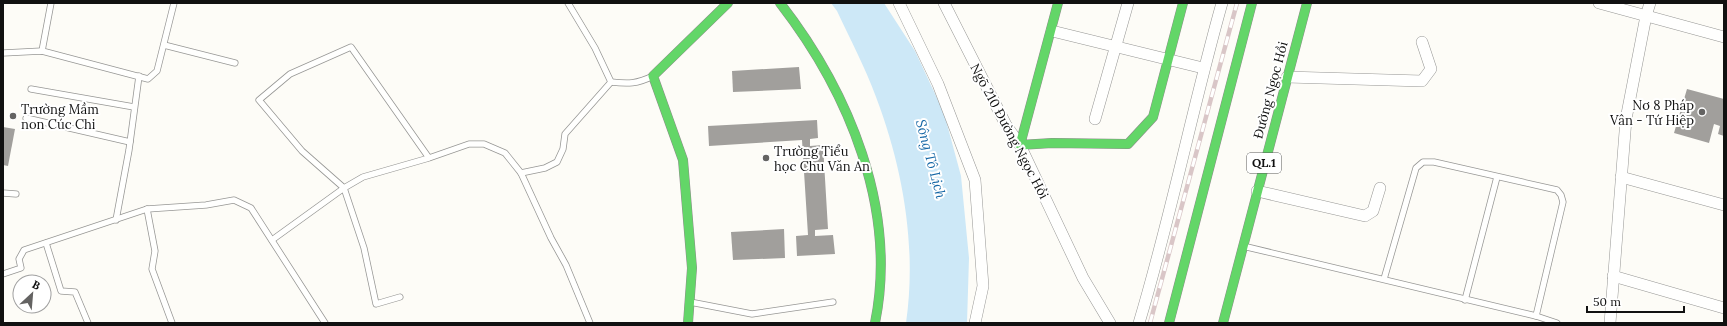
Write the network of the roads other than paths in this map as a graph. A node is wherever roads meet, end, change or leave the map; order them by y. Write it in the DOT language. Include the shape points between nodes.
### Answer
graph roads {
  1 [pos="50,3"];
  2 [pos="174,3"];
  3 [pos="568,3"];
  4 [pos="728,3"];
  5 [pos="780,3"];
  6 [pos="899,3"];
  7 [pos="944,3"];
  8 [pos="1058,3"];
  9 [pos="1128,3"];
  10 [pos="1183,3"];
  11 [pos="1222,3"];
  12 [pos="1252,3"];
  13 [pos="1307,3"];
  14 [pos="1599,3"];
  15 [pos="1650,3"];
  16 [pos="1646,16"];
  17 [pos="1052,31"];
  18 [pos="1724,37"];
  19 [pos="1422,42"];
  20 [pos="164,45"];
  21 [pos="1116,46"];
  22 [pos="42,51"];
  23 [pos="3,53"];
  24 [pos="1167,59"];
  25 [pos="235,63"];
  26 [pos="1204,68"];
  27 [pos="138,76"];
  28 [pos="653,76"];
  29 [pos="1287,77"];
  30 [pos="611,82"];
  31 [pos="31,89"];
  32 [pos="134,107"];
  33 [pos="26,118"];
  34 [pos="1095,119"];
  35 [pos="130,142"];
  36 [pos="1020,145"];
  37 [pos="429,158"];
  38 [pos="521,172"];
  39 [pos="1497,177"];
  40 [pos="1621,177"];
  41 [pos="344,188"];
  42 [pos="1380,188"];
  43 [pos="1257,191"];
  44 [pos="3,193"];
  45 [pos="16,194"];
  46 [pos="1724,205"];
  47 [pos="148,209"];
  48 [pos="116,220"];
  49 [pos="272,240"];
  50 [pos="46,243"];
  51 [pos="1243,246"];
  52 [pos="3,274"];
  53 [pos="1613,276"];
  54 [pos="1384,279"];
  55 [pos="400,297"];
  56 [pos="1465,300"];
  57 [pos="690,302"];
  58 [pos="833,302"];
  59 [pos="1724,308"];
  60 [pos="1536,316"];
  61 [pos="88,323"];
  62 [pos="172,323"];
  63 [pos="325,323"];
  64 [pos="590,323"];
  65 [pos="688,323"];
  66 [pos="875,323"];
  67 [pos="975,323"];
  68 [pos="1110,323"];
  69 [pos="1140,323"];
  70 [pos="1169,323"];
  71 [pos="1223,323"];
  72 [pos="1557,323"];
  73 [pos="1610,323"];
  1 -- 22 [label="lane"];
  2 -- 20 [label="lane"];
  3 -- 30 [label="lane" via="595,48"];
  4 -- 28 [label="main road"];
  5 -- 66 [label="main road" via="823,63 843,102 869,179 879,237 879,293"];
  6 -- 67 [label="street" via="938,84 975,180 983,286"];
  7 -- 36 [label="street, Ngõ 210 Đường Ngọc Hồi" via="1006,125"];
  8 -- 17 [label="main road"];
  9 -- 21 [label="street"];
  10 -- 24 [label="main road"];
  11 -- 26 [label="street"];
  12 -- 70 [label="main road"];
  13 -- 29 [label="main road, Đường Ngọc Hồi / QL.1"];
  14 -- 16 [label="street"];
  15 -- 16 [label="street"];
  16 -- 18 [label="street"];
  16 -- 40 [label="street" via="1626,119"];
  17 -- 21 [label="street"];
  17 -- 36 [label="main road"];
  19 -- 29 [label="street" via="1431,69 1422,81"];
  20 -- 25 [label="lane"];
  20 -- 27 [label="lane" via="157,71 148,79"];
  21 -- 24 [label="street"];
  21 -- 34 [label="street"];
  22 -- 23 [label="lane"];
  22 -- 27 [label="lane"];
  24 -- 26 [label="street"];
  24 -- 36 [label="main road" via="1153,117 1128,144"];
  26 -- 69 [label="street"];
  27 -- 32 [label="lane"];
  28 -- 30 [label="lane" via="641,82"];
  28 -- 57 [label="main road" via="683,160 692,268"];
  29 -- 43 [label="main road, Đường Ngọc Hồi / QL.1"];
  30 -- 38 [label="lane" via="565,134 563,149 557,162 545,168"];
  31 -- 32 [label="lane"];
  32 -- 35 [label="lane"];
  33 -- 35 [label="lane"];
  35 -- 48 [label="lane"];
  36 -- 68 [label="street, Ngõ 210 Đường Ngọc Hồi" via="1083,278"];
  37 -- 38 [label="lane" via="469,144 484,144 505,153"];
  37 -- 41 [label="lane" via="363,177"];
  37 -- 41 [label="lane" via="351,48 290,74 259,100 302,151"];
  38 -- 64 [label="lane" via="566,265"];
  39 -- 54 [label="lane" via="1434,162 1423,162 1416,168"];
  39 -- 56 [label="lane"];
  39 -- 60 [label="lane" via="1557,190 1563,202"];
  40 -- 46 [label="street"];
  40 -- 53 [label="street"];
  41 -- 49 [label="lane"];
  41 -- 55 [label="lane" via="364,248 376,304"];
  42 -- 43 [label="street" via="1373,211 1365,216"];
  43 -- 51 [label="main road, Đường Ngọc Hồi / QL.1"];
  44 -- 45 [label="lane"];
  47 -- 48 [label="lane"];
  47 -- 49 [label="lane" via="234,200 251,208"];
  47 -- 62 [label="lane" via="155,251 152,268"];
  48 -- 50 [label="lane"];
  49 -- 63 [label="lane"];
  50 -- 52 [label="lane" via="24,250 19,259 21,268"];
  50 -- 61 [label="lane" via="61,291 75,292"];
  51 -- 54 [label="lane"];
  51 -- 71 [label="main road, Đường Ngọc Hồi / QL.1"];
  53 -- 59 [label="street"];
  53 -- 73 [label="street"];
  54 -- 56 [label="lane"];
  56 -- 60 [label="lane"];
  57 -- 58 [label="lane" via="752,314"];
  57 -- 65 [label="main road"];
  60 -- 72 [label="lane"];
}
